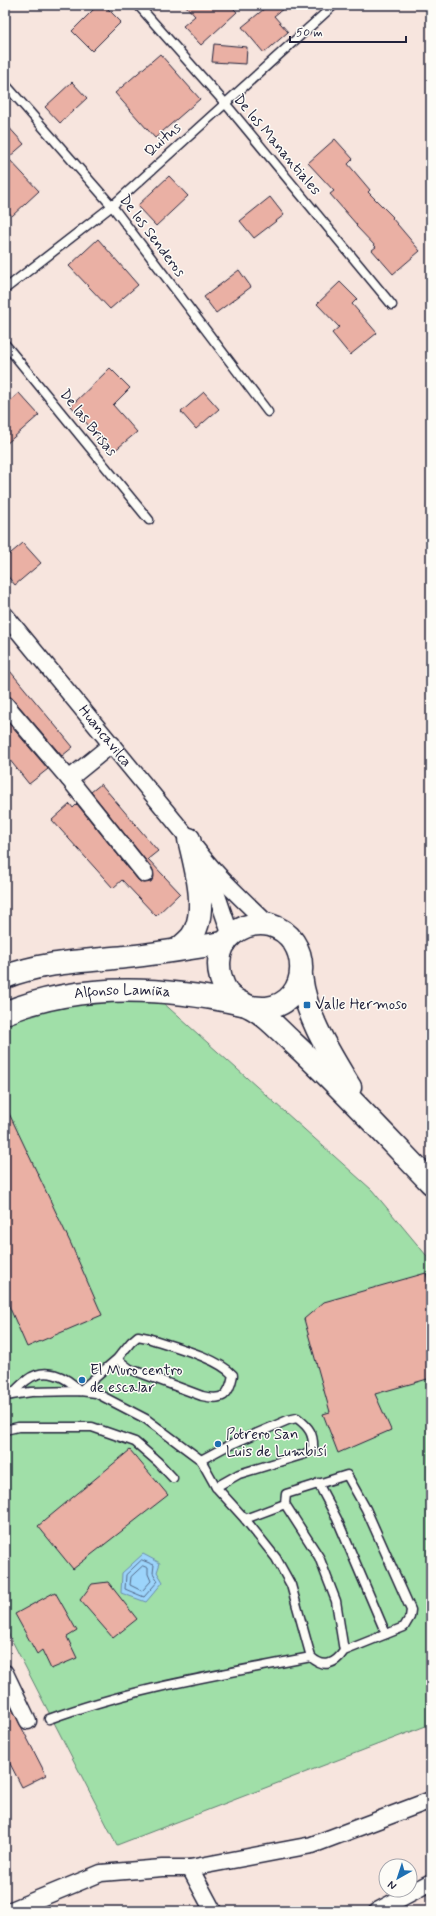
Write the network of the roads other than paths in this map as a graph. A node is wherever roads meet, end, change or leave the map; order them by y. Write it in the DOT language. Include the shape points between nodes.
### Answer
graph roads {
  1 [pos="138,5"];
  2 [pos="334,5"];
  3 [pos="5,84"];
  4 [pos="225,103"];
  5 [pos="112,206"];
  6 [pos="5,289"];
  7 [pos="392,305"];
  8 [pos="5,344"];
  9 [pos="268,412"];
  10 [pos="149,520"];
  11 [pos="5,614"];
  12 [pos="5,704"];
  13 [pos="112,744"];
  14 [pos="69,779"];
  15 [pos="189,838"];
  16 [pos="203,859"];
  17 [pos="145,874"];
  18 [pos="270,926"];
  19 [pos="228,939"];
  20 [pos="178,949"];
  21 [pos="301,976"];
  22 [pos="5,977"];
  23 [pos="247,1006"];
  24 [pos="5,1013"];
  25 [pos="397,1148"];
  26 [pos="428,1176"];
  27 [pos="117,1359"];
  28 [pos="80,1391"];
  29 [pos="8,1396"];
  30 [pos="5,1430"];
  31 [pos="201,1460"];
  32 [pos="173,1478"];
  33 [pos="318,1483"];
  34 [pos="216,1487"];
  35 [pos="285,1504"];
  36 [pos="245,1519"];
  37 [pos="386,1634"];
  38 [pos="344,1651"];
  39 [pos="311,1657"];
  40 [pos="5,1673"];
  41 [pos="49,1719"];
  42 [pos="28,1721"];
  43 [pos="431,1800"];
  44 [pos="190,1868"];
  45 [pos="431,1882"];
  46 [pos="9,1911"];
  47 [pos="213,1911"];
  48 [pos="376,1911"];
  1 -- 4 [label="lane, De los Manantiales"];
  2 -- 4 [label="lane, Quitus"];
  3 -- 5 [label="lane, De los Senderos"];
  4 -- 5 [label="lane, Quitus"];
  4 -- 7 [label="lane, De los Manantiales"];
  5 -- 6 [label="lane, Quitus"];
  5 -- 9 [label="lane, De los Senderos"];
  8 -- 10 [label="lane, De las Brisas"];
  11 -- 13 [label="street, Huancavilca"];
  12 -- 14 [label="street"];
  13 -- 14 [label="street"];
  13 -- 15 [label="street, Huancavilca"];
  14 -- 17 [label="street"];
  15 -- 16 [label="street, Huancavilca"];
  15 -- 20 [label="street" via="200,894 198,921 192,935"];
  16 -- 18 [label="street, Huancavilca"];
  16 -- 19 [label="street, Huancavilca" via="215,886"];
  18 -- 19 [label="street" via="249,926"];
  18 -- 21 [label="street" via="285,932 296,944 302,959"];
  19 -- 20 [label="street"];
  19 -- 23 [label="street" via="219,959 220,977 228,993"];
  20 -- 22 [label="street" via="126,957 79,960"];
  21 -- 23 [label="street" via="295,990 283,1002 268,1008"];
  21 -- 25 [label="street" via="307,1005 331,1056 354,1092"];
  23 -- 24 [label="street, Alfonso Lamiña" via="200,996 135,990 68,995 26,1004"];
  23 -- 25 [label="street" via="326,1075"];
  25 -- 26 [label="street"];
  27 -- 27 [label="lane" via="138,1336 226,1368 233,1375 227,1394 220,1398 208,1397 130,1369"];
  27 -- 28 [label="lane"];
  28 -- 29 [label="lane" via="32,1392"];
  28 -- 29 [label="lane" via="71,1380 45,1372 27,1379"];
  28 -- 31 [label="lane" via="96,1393 146,1419"];
  30 -- 32 [label="lane" via="18,1427 92,1427 135,1442"];
  31 -- 34 [label="lane"];
  31 -- 34 [label="lane" via="226,1446 288,1420 297,1418 308,1426 314,1438 313,1449 305,1454 239,1474"];
  33 -- 35 [label="lane" via="286,1494"];
  33 -- 37 [label="lane" via="337,1519"];
  33 -- 37 [label="lane" via="347,1475 366,1509 411,1610 404,1627"];
  34 -- 36 [label="lane"];
  35 -- 36 [label="lane"];
  35 -- 38 [label="lane" via="319,1557 336,1601"];
  36 -- 39 [label="lane" via="276,1558 291,1584"];
  37 -- 38 [label="lane"];
  38 -- 39 [label="lane" via="338,1660 331,1664 316,1662"];
  39 -- 41 [label="lane" via="89,1704"];
  40 -- 42 [label="street"];
  43 -- 44 [label="street" via="312,1845"];
  44 -- 46 [label="street" via="100,1873"];
  44 -- 47 [label="street"];
  45 -- 48 [label="street"];
}
